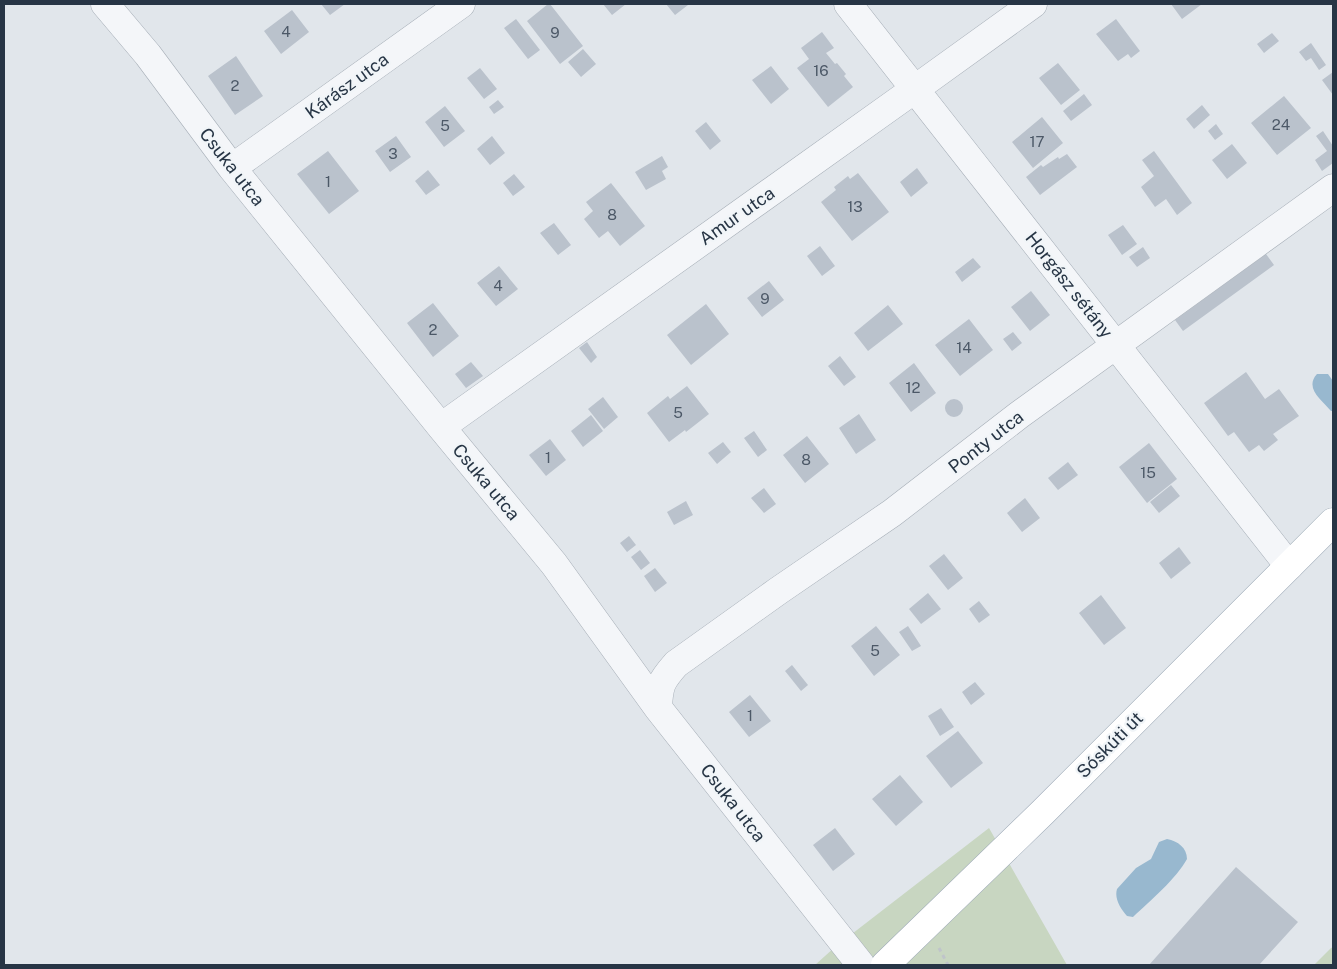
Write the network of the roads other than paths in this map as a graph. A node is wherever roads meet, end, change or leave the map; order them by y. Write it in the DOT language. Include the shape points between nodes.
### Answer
graph roads {
  1 [pos="105,4"];
  2 [pos="461,4"];
  3 [pos="848,4"];
  4 [pos="1032,4"];
  5 [pos="915,89"];
  6 [pos="232,168"];
  7 [pos="1333,188"];
  8 [pos="1117,345"];
  9 [pos="441,427"];
  10 [pos="1333,522"];
  11 [pos="1289,566"];
  12 [pos="658,708"];
  13 [pos="861,965"];
  14 [pos="885,965"];
  1 -- 6 [label="street, Csuka utca" via="148,55"];
  2 -- 6 [label="street, Kárász utca"];
  3 -- 5 [label="street, Horgász sétány"];
  4 -- 5 [label="street, Amur utca"];
  5 -- 8 [label="street, Horgász sétány"];
  5 -- 9 [label="street, Amur utca"];
  6 -- 9 [label="street, Csuka utca"];
  7 -- 8 [label="street, Ponty utca"];
  8 -- 11 [label="street, Horgász sétány"];
  8 -- 12 [label="street, Ponty utca" via="1019,415 892,513 676,664 663,679"];
  9 -- 12 [label="street, Csuka utca" via="554,564"];
  10 -- 11 [label="main road, Sóskúti út"];
  11 -- 14 [label="main road, Sóskúti út"];
  12 -- 13 [label="street, Csuka utca"];
}
